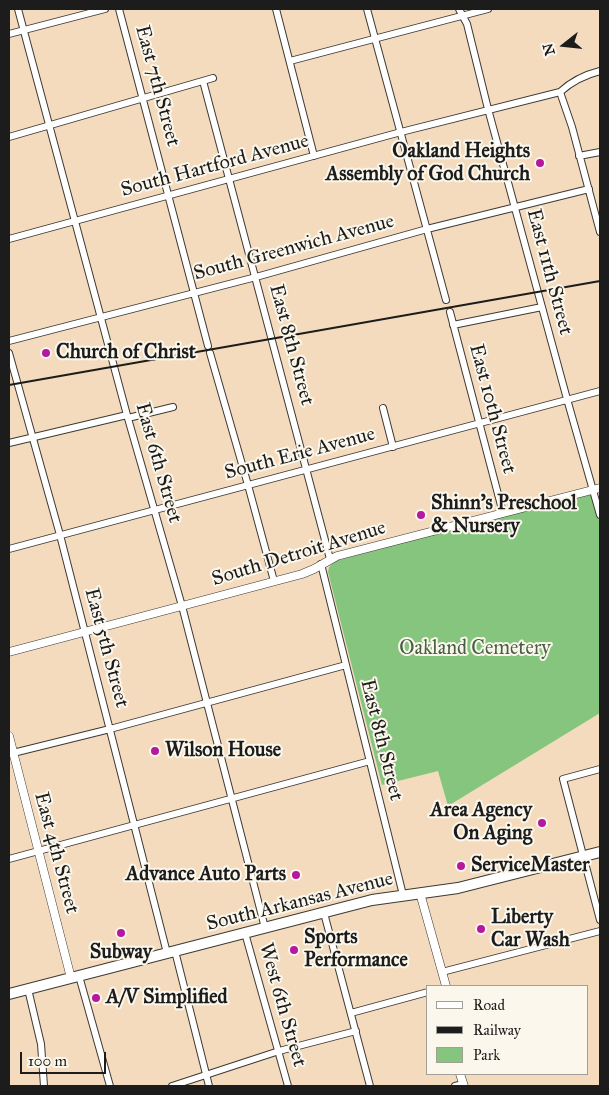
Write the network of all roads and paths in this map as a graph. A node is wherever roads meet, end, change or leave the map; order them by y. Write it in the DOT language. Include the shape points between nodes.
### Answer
graph roads {
  1 [pos="18,9"];
  2 [pos="105,9"];
  3 [pos="119,9"];
  4 [pos="276,9"];
  5 [pos="368,9"];
  6 [pos="459,9"];
  7 [pos="488,9"];
  8 [pos="463,16"];
  9 [pos="24,30"];
  10 [pos="9,34"];
  11 [pos="375,38"];
  12 [pos="290,61"];
  13 [pos="600,71"];
  14 [pos="213,78"];
  15 [pos="203,81"];
  16 [pos="560,92"];
  17 [pos="143,99"];
  18 [pos="488,109"];
  19 [pos="49,126"];
  20 [pos="400,132"];
  21 [pos="9,136"];
  22 [pos="600,152"];
  23 [pos="314,156"];
  24 [pos="579,156"];
  25 [pos="229,179"];
  26 [pos="589,189"];
  27 [pos="169,196"];
  28 [pos="515,207"];
  29 [pos="76,222"];
  30 [pos="427,229"];
  31 [pos="600,229"];
  32 [pos="9,239"];
  33 [pos="256,277"];
  34 [pos="194,292"];
  35 [pos="446,300"];
  36 [pos="542,307"];
  37 [pos="450,312"];
  38 [pos="101,316"];
  39 [pos="453,325"];
  40 [pos="9,341"];
  41 [pos="9,353"];
  42 [pos="600,391"];
  43 [pos="567,399"];
  44 [pos="173,407"];
  45 [pos="383,408"];
  46 [pos="128,417"];
  47 [pos="478,424"];
  48 [pos="33,436"];
  49 [pos="9,443"];
  50 [pos="393,447"];
  51 [pos="307,470"];
  52 [pos="248,485"];
  53 [pos="597,489"];
  54 [pos="155,510"];
  55 [pos="503,513"];
  56 [pos="600,515"];
  57 [pos="60,535"];
  58 [pos="9,549"];
  59 [pos="330,559"];
  60 [pos="321,564"];
  61 [pos="274,581"];
  62 [pos="182,606"];
  63 [pos="85,632"];
  64 [pos="9,652"];
  65 [pos="346,665"];
  66 [pos="207,703"];
  67 [pos="110,729"];
  68 [pos="9,736"];
  69 [pos="11,754"];
  70 [pos="370,762"];
  71 [pos="600,769"];
  72 [pos="232,799"];
  73 [pos="135,826"];
  74 [pos="39,851"];
  75 [pos="600,852"];
  76 [pos="584,856"];
  77 [pos="9,859"];
  78 [pos="420,894"];
  79 [pos="403,895"];
  80 [pos="324,913"];
  81 [pos="600,920"];
  82 [pos="265,928"];
  83 [pos="600,931"];
  84 [pos="245,933"];
  85 [pos="172,952"];
  86 [pos="442,972"];
  87 [pos="75,977"];
  88 [pos="446,985"];
  89 [pos="28,989"];
  90 [pos="426,993"];
  91 [pos="9,994"];
  92 [pos="351,1013"];
  93 [pos="356,1031"];
  94 [pos="279,1051"];
  95 [pos="207,1076"];
  96 [pos="44,1086"];
  97 [pos="110,1086"];
  98 [pos="172,1086"];
  99 [pos="209,1086"];
  100 [pos="288,1086"];
  101 [pos="370,1086"];
  1 -- 9 [label="street, East 6th Street"];
  2 -- 9 [label="street"];
  3 -- 17 [label="street, East 7th Street"];
  4 -- 12 [label="street"];
  5 -- 11 [label="street"];
  6 -- 8 [label="street, East 11th Street"];
  7 -- 8 [label="street"];
  8 -- 11 [label="street"];
  8 -- 18 [label="street, East 11th Street"];
  9 -- 10 [label="street"];
  9 -- 19 [label="street, East 6th Street"];
  11 -- 12 [label="street"];
  11 -- 20 [label="street"];
  12 -- 23 [label="street"];
  13 -- 16 [label="street, South Hartford Avenue" via="570,82"];
  14 -- 15 [label="street"];
  15 -- 17 [label="street"];
  15 -- 25 [label="street, East 8th Street"];
  16 -- 18 [label="street, South Hartford Avenue"];
  16 -- 24 [label="street"];
  17 -- 19 [label="street"];
  17 -- 27 [label="street, East 7th Street"];
  18 -- 20 [label="street, South Hartford Avenue"];
  18 -- 28 [label="street, East 11th Street"];
  19 -- 21 [label="street"];
  19 -- 29 [label="street, East 6th Street"];
  20 -- 23 [label="street, South Hartford Avenue"];
  20 -- 30 [label="street"];
  22 -- 24 [label="street"];
  23 -- 25 [label="street, South Hartford Avenue"];
  24 -- 26 [label="street"];
  25 -- 27 [label="street, South Hartford Avenue"];
  25 -- 33 [label="street, East 8th Street"];
  26 -- 28 [label="street, South Greenwich Avenue"];
  26 -- 31 [label="street"];
  27 -- 29 [label="street, South Hartford Avenue"];
  27 -- 34 [label="street, East 7th Street"];
  28 -- 30 [label="street, South Greenwich Avenue"];
  28 -- 36 [label="street, East 11th Street"];
  29 -- 32 [label="street, South Hartford Avenue"];
  29 -- 38 [label="street, East 6th Street"];
  30 -- 33 [label="street, South Greenwich Avenue"];
  30 -- 35 [label="street"];
  33 -- 34 [label="street, South Greenwich Avenue"];
  33 -- 51 [label="street, East 8th Street"];
  34 -- 38 [label="street, South Greenwich Avenue"];
  34 -- 52 [label="street, East 7th Street"];
  36 -- 39 [label="street"];
  36 -- 43 [label="street, East 11th Street"];
  37 -- 39 [label="street, East 10th Street"];
  38 -- 40 [label="street, South Greenwich Avenue"];
  38 -- 46 [label="street, East 6th Street"];
  39 -- 47 [label="street, East 10th Street"];
  41 -- 48 [label="street, East 5th Street"];
  42 -- 43 [label="street, South Erie Avenue"];
  43 -- 47 [label="street, South Erie Avenue"];
  43 -- 53 [label="street, East 11th Street"];
  44 -- 46 [label="street"];
  45 -- 50 [label="street"];
  46 -- 48 [label="street"];
  46 -- 54 [label="street, East 6th Street"];
  47 -- 50 [label="street, South Erie Avenue"];
  47 -- 55 [label="street, East 10th Street"];
  48 -- 49 [label="street"];
  48 -- 57 [label="street, East 5th Street"];
  50 -- 51 [label="street, South Erie Avenue"];
  51 -- 52 [label="street, South Erie Avenue"];
  51 -- 59 [label="street, East 8th Street"];
  52 -- 54 [label="street, South Erie Avenue"];
  52 -- 61 [label="street, East 7th Street"];
  53 -- 55 [label="street, South Detroit Avenue"];
  53 -- 56 [label="street, East 11th Street"];
  54 -- 57 [label="street, South Erie Avenue"];
  54 -- 62 [label="street, East 6th Street"];
  55 -- 59 [label="street, South Detroit Avenue"];
  57 -- 58 [label="street, South Erie Avenue"];
  57 -- 63 [label="street, East 5th Street"];
  59 -- 60 [label="street, South Detroit Avenue"];
  60 -- 61 [label="street, South Detroit Avenue" via="314,570"];
  60 -- 65 [label="street, East 8th Street"];
  61 -- 62 [label="street, South Detroit Avenue"];
  62 -- 63 [label="street, South Detroit Avenue"];
  62 -- 66 [label="street, East 6th Street"];
  63 -- 64 [label="street, South Detroit Avenue"];
  63 -- 67 [label="street, East 5th Street"];
  65 -- 66 [label="street"];
  65 -- 70 [label="street, East 8th Street"];
  66 -- 67 [label="street"];
  66 -- 72 [label="street, East 6th Street"];
  67 -- 69 [label="street"];
  67 -- 73 [label="street, East 5th Street"];
  68 -- 69 [label="street, East 4th Street"];
  69 -- 74 [label="street, East 4th Street"];
  70 -- 72 [label="street"];
  70 -- 79 [label="street, East 8th Street"];
  71 -- 76 [label="street" via="563,779"];
  72 -- 73 [label="street"];
  72 -- 82 [label="street, East 6th Street"];
  73 -- 74 [label="street"];
  73 -- 85 [label="street, East 5th Street"];
  74 -- 77 [label="street"];
  74 -- 87 [label="street, East 4th Street"];
  75 -- 76 [label="highway, South Arkansas Avenue"];
  76 -- 78 [label="highway, South Arkansas Avenue" via="458,888"];
  76 -- 81 [label="street"];
  78 -- 79 [label="highway, South Arkansas Avenue"];
  78 -- 86 [label="street"];
  79 -- 80 [label="highway, South Arkansas Avenue"];
  80 -- 82 [label="highway, South Arkansas Avenue"];
  80 -- 92 [label="street"];
  82 -- 84 [label="highway, South Arkansas Avenue"];
  83 -- 86 [label="street"];
  84 -- 85 [label="highway, South Arkansas Avenue"];
  84 -- 94 [label="street, West 6th Street"];
  85 -- 87 [label="highway, South Arkansas Avenue"];
  85 -- 95 [label="street, East 5th Street"];
  86 -- 88 [label="street"];
  87 -- 89 [label="highway, South Arkansas Avenue"];
  87 -- 97 [label="street"];
  89 -- 91 [label="highway, South Arkansas Avenue"];
  89 -- 96 [label="street" via="41,1044"];
  90 -- 92 [label="street"];
  92 -- 93 [label="street"];
  93 -- 94 [label="street"];
  93 -- 101 [label="street"];
  94 -- 95 [label="street"];
  94 -- 100 [label="street, West 6th Street"];
  95 -- 98 [label="street"];
  95 -- 99 [label="street, East 5th Street"];
}
